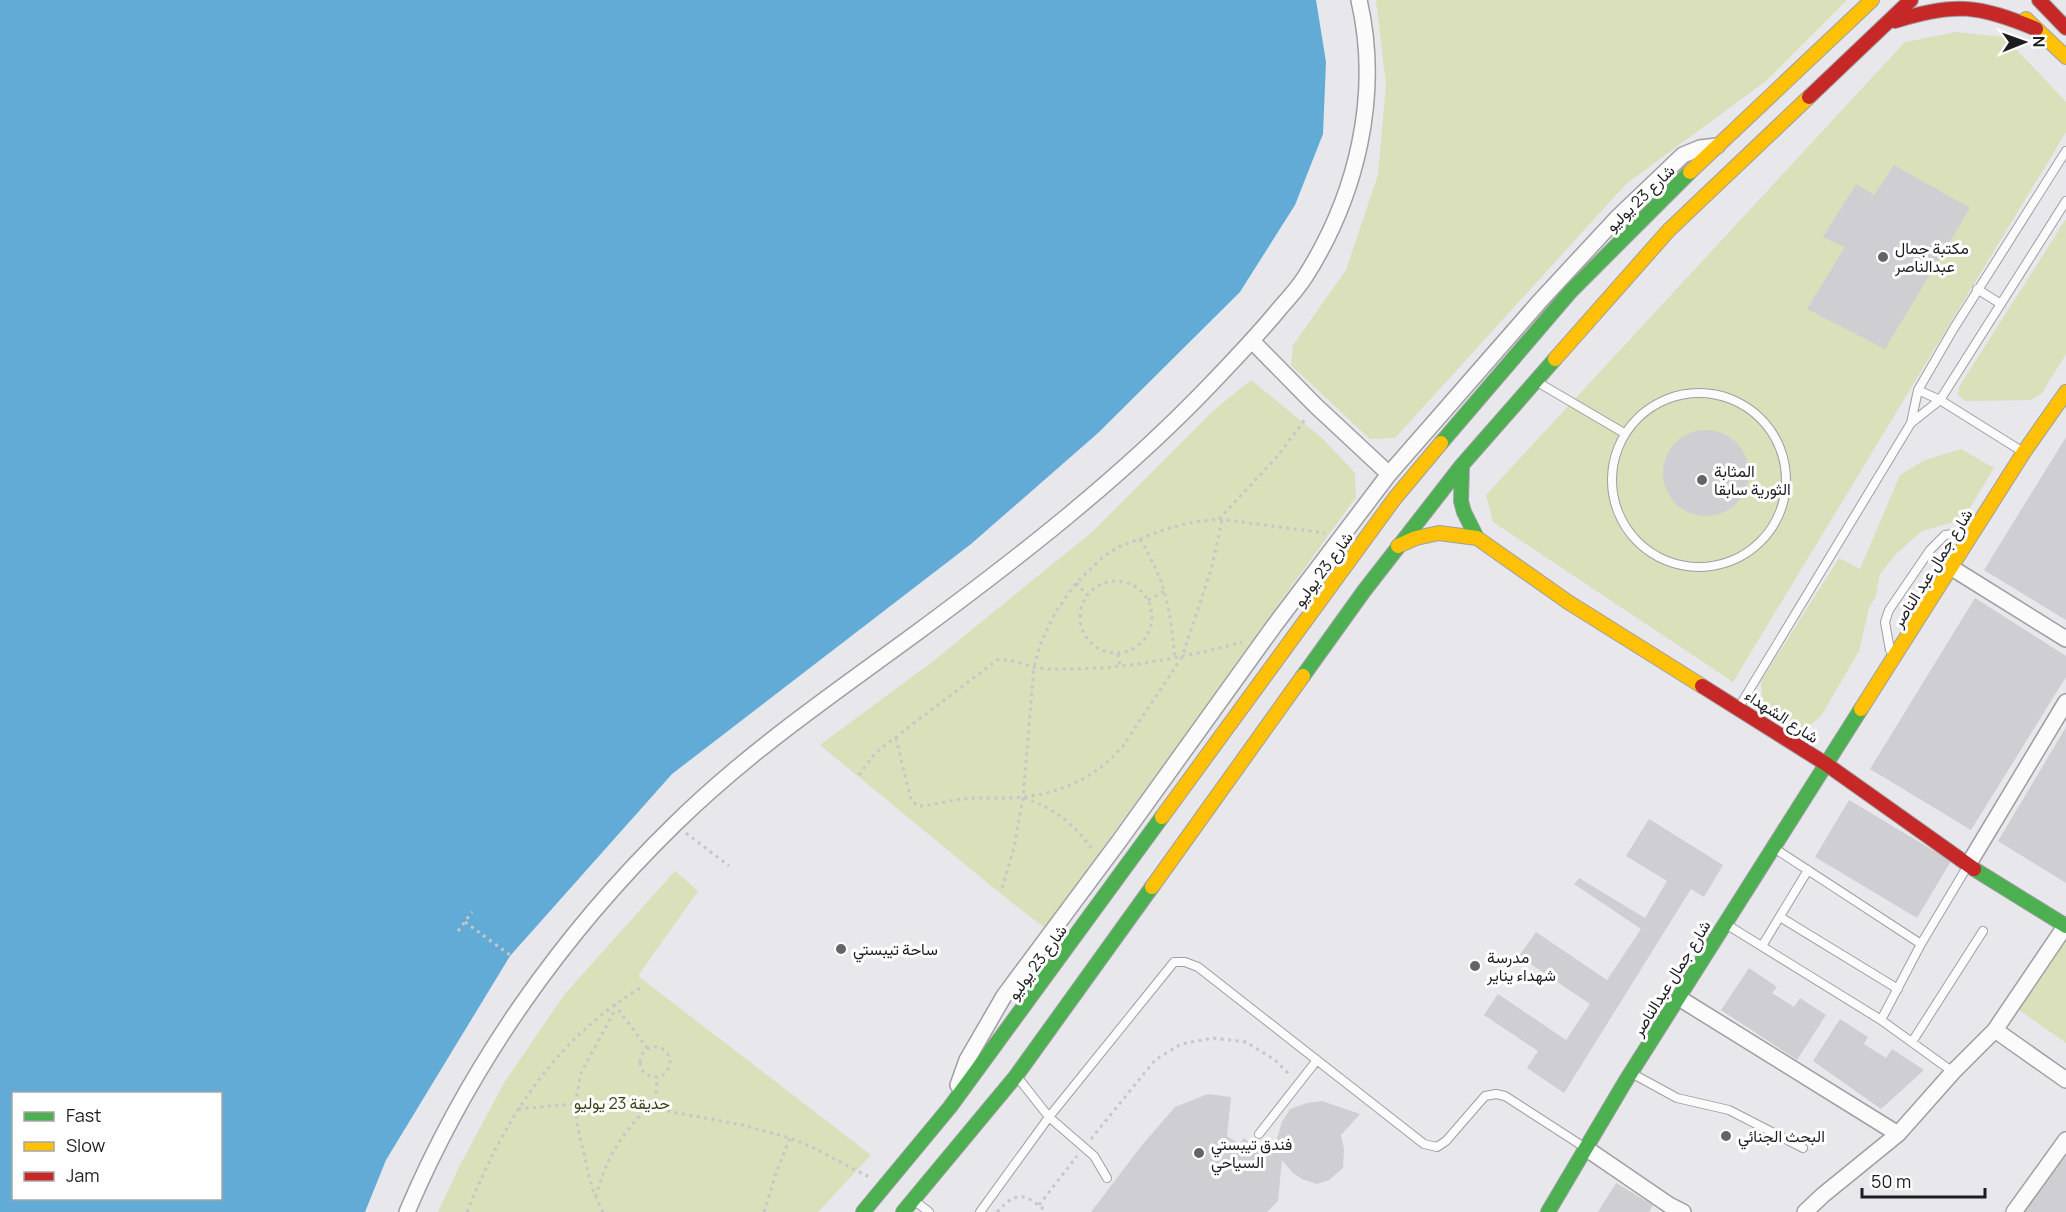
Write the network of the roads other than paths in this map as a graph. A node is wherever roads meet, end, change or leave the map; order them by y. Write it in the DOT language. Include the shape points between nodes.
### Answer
graph roads {
  1 [pos="1359,0"];
  2 [pos="1872,0"];
  3 [pos="1911,0"];
  4 [pos="2044,3"];
  5 [pos="2014,7"];
  6 [pos="1882,27"];
  7 [pos="2066,28"];
  8 [pos="2036,30"];
  9 [pos="2066,57"];
  10 [pos="1719,146"];
  11 [pos="2066,152"];
  12 [pos="2066,201"];
  13 [pos="1977,289"];
  14 [pos="2001,304"];
  15 [pos="1252,341"];
  16 [pos="1535,381"];
  17 [pos="1918,390"];
  18 [pos="2066,392"];
  19 [pos="1940,400"];
  20 [pos="1911,423"];
  21 [pos="1624,433"];
  22 [pos="2024,452"];
  23 [pos="1462,465"];
  24 [pos="1389,474"];
  25 [pos="1975,531"];
  26 [pos="1477,538"];
  27 [pos="1398,546"];
  28 [pos="1952,568"];
  29 [pos="1283,614"];
  30 [pos="1301,628"];
  31 [pos="2066,639"];
  32 [pos="1892,661"];
  33 [pos="2066,702"];
  34 [pos="1738,707"];
  35 [pos="1826,764"];
  36 [pos="1773,848"];
  37 [pos="1968,865"];
  38 [pos="1808,870"];
  39 [pos="1780,917"];
  40 [pos="1725,924"];
  41 [pos="2066,925"];
  42 [pos="1983,931"];
  43 [pos="1922,944"];
  44 [pos="1762,946"];
  45 [pos="1898,989"];
  46 [pos="1679,999"];
  47 [pos="1881,1020"];
  48 [pos="1995,1030"];
  49 [pos="1912,1042"];
  50 [pos="1317,1060"];
  51 [pos="1631,1072"];
  52 [pos="1953,1072"];
  53 [pos="1016,1076"];
  54 [pos="2066,1080"];
  55 [pos="950,1107"];
  56 [pos="1049,1117"];
  57 [pos="1259,1134"];
  58 [pos="1898,1134"];
  59 [pos="2066,1140"];
  60 [pos="1803,1148"];
  61 [pos="1587,1149"];
  62 [pos="1107,1178"];
  63 [pos="899,1190"];
  64 [pos="1672,1210"];
  65 [pos="407,1212"];
  66 [pos="863,1212"];
  67 [pos="903,1212"];
  68 [pos="929,1212"];
  69 [pos="980,1212"];
  70 [pos="1548,1212"];
  71 [pos="1805,1212"];
  72 [pos="2014,1212"];
  1 -- 15 [label="street" via="1368,58 1367,107 1346,194 1328,237 1303,280"];
  2 -- 10 [label="main road, شارع 23 يوليو"];
  3 -- 6 [label="main road, شارع 23 يوليو"];
  4 -- 7 [label="main road"];
  5 -- 8 [label="main road"];
  6 -- 8 [label="main road" via="1928,7 1966,2 1988,7"];
  6 -- 16 [label="main road, شارع 23 يوليو" via="1669,230"];
  8 -- 9 [label="main road"];
  10 -- 24 [label="street" via="1683,155 1617,218"];
  10 -- 30 [label="main road, شارع 23 يوليو" via="1571,291 1395,498"];
  11 -- 13 [label="lane"];
  12 -- 14 [label="lane"];
  13 -- 14 [label="lane"];
  13 -- 17 [label="lane"];
  14 -- 19 [label="lane"];
  15 -- 24 [label="street"];
  15 -- 65 [label="street" via="1180,417 1120,471 1013,560 775,737 675,824 550,964 518,1009 452,1118"];
  16 -- 21 [label="lane"];
  16 -- 23 [label="main road, شارع 23 يوليو"];
  17 -- 19 [label="lane"];
  17 -- 20 [label="lane"];
  18 -- 22 [label="main road, شارع جمال عبد الناصر"];
  19 -- 20 [label="lane"];
  19 -- 22 [label="lane"];
  20 -- 34 [label="lane"];
  21 -- 21 [label="lane" via="1611,470 1615,509 1636,543 1669,564 1708,568 1746,555 1773,527 1786,490 1782,451 1761,417 1736,401 1728,396 1689,392 1652,405"];
  22 -- 25 [label="main road, شارع جمال عبد الناصر"];
  23 -- 26 [label="main road, شارع الشهداء" via="1461,501"];
  23 -- 27 [label="main road, شارع 23 يوليو"];
  24 -- 29 [label="street"];
  25 -- 28 [label="main road, شارع جمال عبد الناصر"];
  25 -- 32 [label="lane" via="1945,535 1930,550 1889,610 1885,621"];
  26 -- 27 [label="main road, شارع الشهداء" via="1439,533"];
  26 -- 34 [label="main road, شارع الشهداء" via="1568,602"];
  27 -- 53 [label="main road, شارع 23 يوليو"];
  28 -- 31 [label="street"];
  28 -- 32 [label="main road, شارع جمال عبد الناصر"];
  29 -- 30 [label="street"];
  29 -- 55 [label="street" via="1004,996 967,1060"];
  30 -- 55 [label="main road, شارع 23 يوليو"];
  32 -- 35 [label="main road, شارع جمال عبد الناصر"];
  33 -- 37 [label="street"];
  34 -- 35 [label="main road, شارع الشهداء"];
  35 -- 36 [label="main road, شارع جمال عبدالناصر"];
  35 -- 37 [label="main road, شارع الشهداء"];
  36 -- 38 [label="lane"];
  36 -- 40 [label="main road, شارع جمال عبدالناصر"];
  37 -- 41 [label="main road, شارع الشهداء"];
  37 -- 43 [label="lane"];
  38 -- 39 [label="lane"];
  38 -- 43 [label="lane"];
  39 -- 44 [label="lane"];
  39 -- 45 [label="lane"];
  40 -- 44 [label="lane"];
  40 -- 46 [label="main road, شارع جمال عبدالناصر"];
  41 -- 48 [label="street"];
  42 -- 49 [label="lane"];
  43 -- 45 [label="lane"];
  44 -- 47 [label="lane"];
  45 -- 47 [label="lane"];
  46 -- 51 [label="main road, شارع جمال عبدالناصر"];
  46 -- 58 [label="street"];
  47 -- 49 [label="lane"];
  48 -- 52 [label="street"];
  48 -- 54 [label="street"];
  49 -- 52 [label="lane"];
  50 -- 56 [label="lane" via="1198,967 1174,962"];
  50 -- 57 [label="lane"];
  50 -- 61 [label="lane" via="1424,1144 1437,1147 1446,1141 1485,1096 1496,1094"];
  51 -- 60 [label="lane" via="1677,1098 1729,1110"];
  51 -- 61 [label="main road, شارع جمال عبدالناصر"];
  52 -- 58 [label="street"];
  53 -- 56 [label="lane"];
  53 -- 63 [label="main road, شارع 23 يوليو"];
  55 -- 63 [label="main road, شارع 23 يوليو"];
  56 -- 62 [label="lane" via="1094,1156"];
  56 -- 69 [label="lane"];
  58 -- 71 [label="street"];
  59 -- 72 [label="street"];
  61 -- 64 [label="street"];
  61 -- 70 [label="main road, شارع جمال عبدالناصر"];
  63 -- 66 [label="main road, شارع 23 يوليو"];
  63 -- 67 [label="main road, شارع 23 يوليو"];
  63 -- 68 [label="lane"];
}
